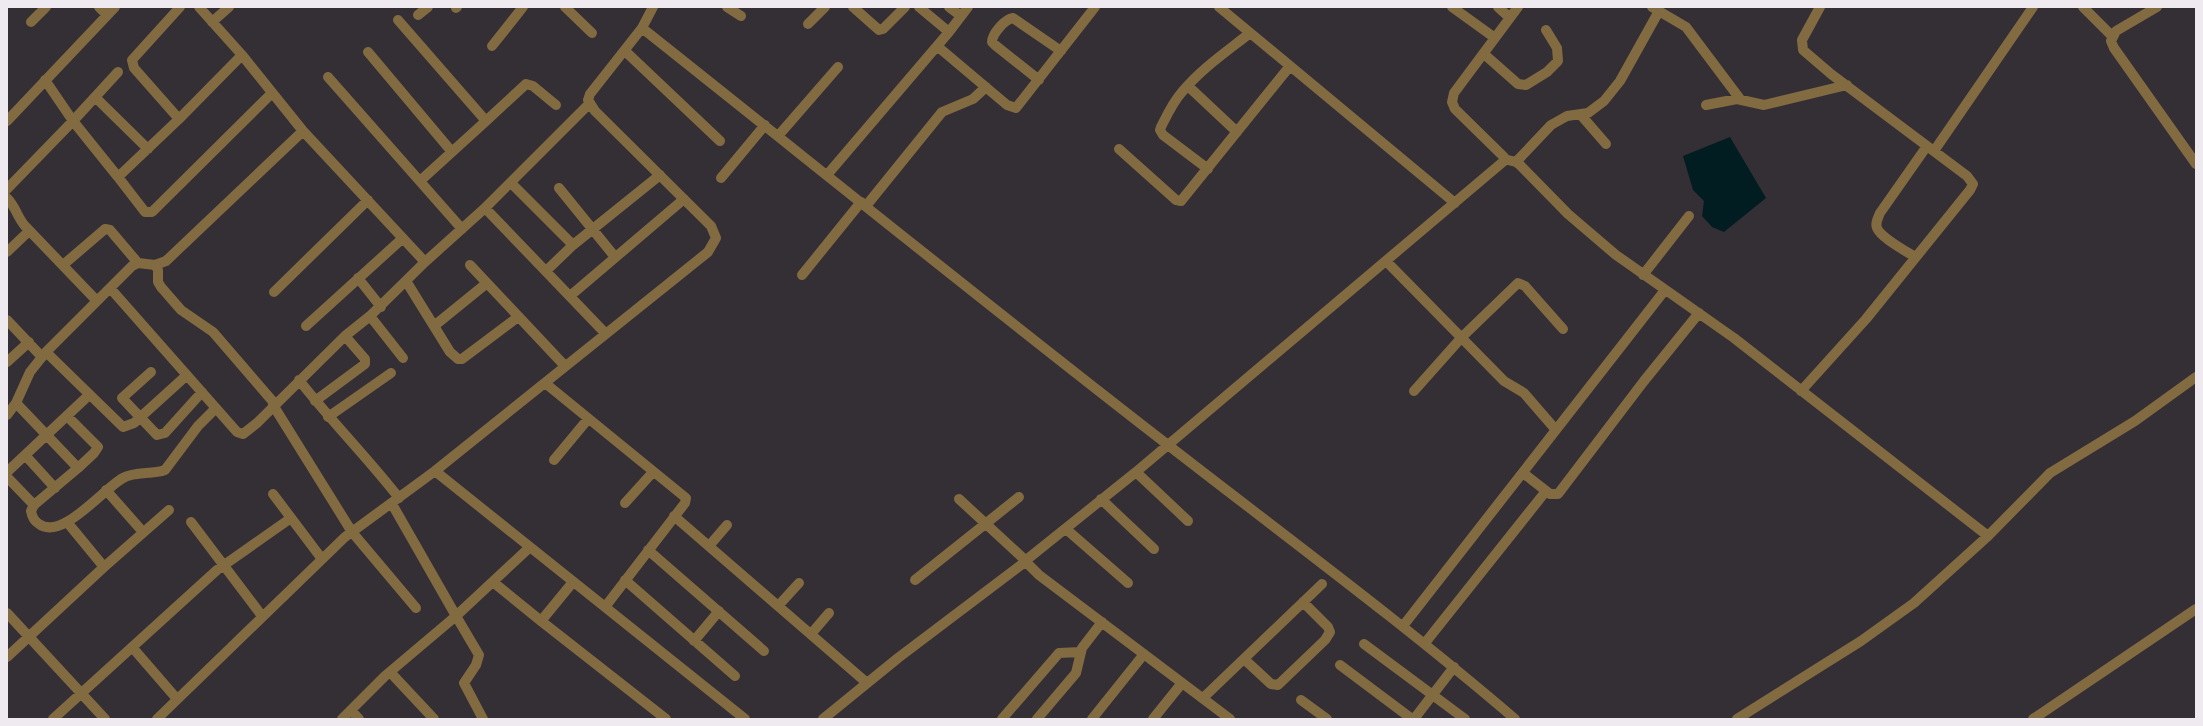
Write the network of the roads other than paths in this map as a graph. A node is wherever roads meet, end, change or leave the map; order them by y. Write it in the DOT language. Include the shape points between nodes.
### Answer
graph roads {
  1 [pos="46,7"];
  2 [pos="99,7"];
  3 [pos="115,7"];
  4 [pos="180,7"];
  5 [pos="199,7"];
  6 [pos="229,7"];
  7 [pos="428,7"];
  8 [pos="523,7"];
  9 [pos="565,7"];
  10 [pos="653,7"];
  11 [pos="727,7"];
  12 [pos="825,7"];
  13 [pos="853,7"];
  14 [pos="905,7"];
  15 [pos="919,7"];
  16 [pos="949,7"];
  17 [pos="968,7"];
  18 [pos="1095,7"];
  19 [pos="1219,7"];
  20 [pos="1452,7"];
  21 [pos="1498,7"];
  22 [pos="1518,7"];
  23 [pos="1820,7"];
  24 [pos="2033,7"];
  25 [pos="2083,7"];
  26 [pos="2157,7"];
  27 [pos="1656,9"];
  28 [pos="418,15"];
  29 [pos="107,16"];
  30 [pos="741,16"];
  31 [pos="961,16"];
  32 [pos="1510,18"];
  33 [pos="398,20"];
  34 [pos="31,22"];
  35 [pos="212,22"];
  36 [pos="808,24"];
  37 [pos="642,28"];
  38 [pos="1546,30"];
  39 [pos="949,32"];
  40 [pos="592,33"];
  41 [pos="1250,33"];
  42 [pos="2112,36"];
  43 [pos="1495,38"];
  44 [pos="492,46"];
  45 [pos="938,46"];
  46 [pos="625,51"];
  47 [pos="1061,51"];
  48 [pos="368,52"];
  49 [pos="1484,54"];
  50 [pos="242,55"];
  51 [pos="1290,66"];
  52 [pos="838,67"];
  53 [pos="118,72"];
  54 [pos="328,77"];
  55 [pos="45,80"];
  56 [pos="1039,80"];
  57 [pos="1847,85"];
  58 [pos="1188,86"];
  59 [pos="986,87"];
  60 [pos="272,93"];
  61 [pos="95,97"];
  62 [pos="1740,99"];
  63 [pos="589,104"];
  64 [pos="556,105"];
  65 [pos="1706,105"];
  66 [pos="1580,114"];
  67 [pos="180,119"];
  68 [pos="7,121"];
  69 [pos="73,121"];
  70 [pos="486,121"];
  71 [pos="765,125"];
  72 [pos="303,131"];
  73 [pos="1237,132"];
  74 [pos="778,136"];
  75 [pos="720,140"];
  76 [pos="1606,144"];
  77 [pos="148,149"];
  78 [pos="1931,149"];
  79 [pos="1119,150"];
  80 [pos="452,152"];
  81 [pos="1504,159"];
  82 [pos="1516,162"];
  83 [pos="2196,164"];
  84 [pos="1208,169"];
  85 [pos="660,175"];
  86 [pos="827,175"];
  87 [pos="118,177"];
  88 [pos="721,178"];
  89 [pos="420,181"];
  90 [pos="511,183"];
  91 [pos="559,188"];
  92 [pos="7,189"];
  93 [pos="7,198"];
  94 [pos="684,199"];
  95 [pos="368,200"];
  96 [pos="1455,202"];
  97 [pos="864,204"];
  98 [pos="485,208"];
  99 [pos="1689,216"];
  100 [pos="462,229"];
  101 [pos="593,229"];
  102 [pos="29,231"];
  103 [pos="403,238"];
  104 [pos="573,245"];
  105 [pos="7,252"];
  106 [pos="615,257"];
  107 [pos="1915,257"];
  108 [pos="1386,261"];
  109 [pos="425,262"];
  110 [pos="138,263"];
  111 [pos="63,265"];
  112 [pos="155,265"];
  113 [pos="470,265"];
  114 [pos="546,272"];
  115 [pos="1642,274"];
  116 [pos="802,276"];
  117 [pos="358,278"];
  118 [pos="406,282"];
  119 [pos="487,283"];
  120 [pos="110,288"];
  121 [pos="1665,290"];
  122 [pos="274,292"];
  123 [pos="570,296"];
  124 [pos="98,301"];
  125 [pos="381,306"];
  126 [pos="1699,313"];
  127 [pos="370,316"];
  128 [pos="518,317"];
  129 [pos="7,320"];
  130 [pos="306,326"];
  131 [pos="434,326"];
  132 [pos="1563,329"];
  133 [pos="606,334"];
  134 [pos="345,336"];
  135 [pos="1462,337"];
  136 [pos="29,342"];
  137 [pos="44,354"];
  138 [pos="403,358"];
  139 [pos="7,362"];
  140 [pos="565,366"];
  141 [pos="151,372"];
  142 [pos="391,373"];
  143 [pos="187,375"];
  144 [pos="2196,377"];
  145 [pos="299,380"];
  146 [pos="544,383"];
  147 [pos="1414,391"];
  148 [pos="1801,391"];
  149 [pos="202,392"];
  150 [pos="89,395"];
  151 [pos="315,401"];
  152 [pos="16,402"];
  153 [pos="274,405"];
  154 [pos="216,408"];
  155 [pos="7,415"];
  156 [pos="67,416"];
  157 [pos="328,417"];
  158 [pos="139,418"];
  159 [pos="588,419"];
  160 [pos="1556,430"];
  161 [pos="47,436"];
  162 [pos="1168,445"];
  163 [pos="26,455"];
  164 [pos="554,460"];
  165 [pos="78,468"];
  166 [pos="434,470"];
  167 [pos="7,472"];
  168 [pos="653,472"];
  169 [pos="1136,472"];
  170 [pos="1523,473"];
  171 [pos="7,478"];
  172 [pos="55,488"];
  173 [pos="106,490"];
  174 [pos="1546,491"];
  175 [pos="273,494"];
  176 [pos="1019,497"];
  177 [pos="959,499"];
  178 [pos="1101,499"];
  179 [pos="396,501"];
  180 [pos="625,503"];
  181 [pos="34,505"];
  182 [pos="169,510"];
  183 [pos="674,516"];
  184 [pos="291,518"];
  185 [pos="1188,521"];
  186 [pos="67,522"];
  187 [pos="192,522"];
  188 [pos="985,524"];
  189 [pos="727,525"];
  190 [pos="1066,528"];
  191 [pos="143,532"];
  192 [pos="352,532"];
  193 [pos="1988,536"];
  194 [pos="709,546"];
  195 [pos="530,547"];
  196 [pos="1154,549"];
  197 [pos="648,550"];
  198 [pos="322,559"];
  199 [pos="1025,561"];
  200 [pos="224,566"];
  201 [pos="104,567"];
  202 [pos="625,580"];
  203 [pos="915,580"];
  204 [pos="493,582"];
  205 [pos="573,582"];
  206 [pos="799,583"];
  207 [pos="1128,583"];
  208 [pos="1322,584"];
  209 [pos="1303,602"];
  210 [pos="778,606"];
  211 [pos="605,607"];
  212 [pos="416,608"];
  213 [pos="2196,609"];
  214 [pos="718,611"];
  215 [pos="829,612"];
  216 [pos="7,613"];
  217 [pos="262,616"];
  218 [pos="456,616"];
  219 [pos="541,621"];
  220 [pos="1102,622"];
  221 [pos="1403,626"];
  222 [pos="811,634"];
  223 [pos="29,636"];
  224 [pos="694,641"];
  225 [pos="1425,643"];
  226 [pos="1364,644"];
  227 [pos="132,647"];
  228 [pos="764,651"];
  229 [pos="1080,652"];
  230 [pos="1144,654"];
  231 [pos="7,657"];
  232 [pos="1244,659"];
  233 [pos="1340,665"];
  234 [pos="1454,667"];
  235 [pos="390,672"];
  236 [pos="734,676"];
  237 [pos="867,683"];
  238 [pos="1182,683"];
  239 [pos="80,693"];
  240 [pos="1432,695"];
  241 [pos="1203,698"];
  242 [pos="177,699"];
  243 [pos="1301,700"];
  244 [pos="351,710"];
  245 [pos="53,719"];
  246 [pos="105,719"];
  247 [pos="157,719"];
  248 [pos="342,719"];
  249 [pos="359,719"];
  250 [pos="434,719"];
  251 [pos="483,719"];
  252 [pos="666,719"];
  253 [pos="745,719"];
  254 [pos="823,719"];
  255 [pos="1002,719"];
  256 [pos="1037,719"];
  257 [pos="1092,719"];
  258 [pos="1153,719"];
  259 [pos="1230,719"];
  260 [pos="1327,719"];
  261 [pos="1413,719"];
  262 [pos="1465,719"];
  263 [pos="1515,719"];
  264 [pos="1737,719"];
  265 [pos="2033,719"];
  1 -- 34 [label="street"];
  2 -- 29 [label="street"];
  3 -- 29 [label="street"];
  4 -- 67 [label="street" via="132,60 134,68"];
  5 -- 35 [label="street"];
  6 -- 35 [label="street"];
  7 -- 28 [label="street"];
  8 -- 44 [label="street"];
  9 -- 40 [label="street"];
  10 -- 37 [label="street"];
  11 -- 30 [label="street"];
  12 -- 36 [label="street"];
  13 -- 14 [label="street" via="880,30"];
  15 -- 39 [label="street"];
  16 -- 31 [label="street"];
  17 -- 31 [label="street"];
  18 -- 47 [label="street"];
  19 -- 41 [label="street"];
  20 -- 43 [label="street"];
  21 -- 32 [label="street"];
  22 -- 32 [label="street"];
  23 -- 57 [label="street" via="1802,40 1802,50"];
  24 -- 78 [label="street"];
  25 -- 42 [label="street"];
  26 -- 42 [label="street" via="2124,25"];
  27 -- 62 [label="street" via="1686,27"];
  27 -- 66 [label="street" via="1620,81 1604,101 1588,113"];
  29 -- 55 [label="street"];
  31 -- 39 [label="street"];
  32 -- 43 [label="street"];
  33 -- 70 [label="street"];
  35 -- 50 [label="street"];
  37 -- 46 [label="street"];
  37 -- 71 [label="street"];
  38 -- 49 [label="street" via="1556,48 1558,61 1526,86 1518,84"];
  39 -- 45 [label="street"];
  41 -- 51 [label="street"];
  41 -- 58 [label="street" via="1207,66"];
  42 -- 83 [label="street" via="2114,48"];
  43 -- 49 [label="street"];
  45 -- 59 [label="street"];
  45 -- 86 [label="street"];
  46 -- 63 [label="street" via="590,94"];
  46 -- 75 [label="street"];
  47 -- 56 [label="street"];
  47 -- 56 [label="street" via="1013,18 993,36 992,42 995,45"];
  48 -- 80 [label="street"];
  49 -- 81 [label="street" via="1454,93 1452,102 1455,109"];
  50 -- 60 [label="street"];
  50 -- 67 [label="street"];
  51 -- 73 [label="street"];
  51 -- 96 [label="street"];
  52 -- 74 [label="street"];
  53 -- 61 [label="street"];
  54 -- 89 [label="street"];
  55 -- 68 [label="street"];
  55 -- 69 [label="street"];
  56 -- 59 [label="street" via="1016,108 1007,105"];
  57 -- 62 [label="street" via="1764,105"];
  57 -- 78 [label="street"];
  58 -- 73 [label="street"];
  58 -- 84 [label="street" via="1177,99 1160,130"];
  59 -- 97 [label="street" via="973,99 942,112"];
  60 -- 72 [label="street"];
  60 -- 87 [label="street" via="152,212 145,212"];
  61 -- 69 [label="street"];
  61 -- 77 [label="street"];
  62 -- 65 [label="street"];
  63 -- 85 [label="street"];
  63 -- 90 [label="street"];
  64 -- 70 [label="street" via="533,86 526,84"];
  66 -- 76 [label="street"];
  66 -- 82 [label="street" via="1567,116 1551,125"];
  67 -- 77 [label="street"];
  69 -- 87 [label="street"];
  69 -- 92 [label="street"];
  70 -- 80 [label="street"];
  71 -- 74 [label="street"];
  71 -- 88 [label="street"];
  72 -- 95 [label="street"];
  72 -- 112 [label="street" via="166,261"];
  73 -- 84 [label="street"];
  74 -- 86 [label="street"];
  77 -- 87 [label="street"];
  78 -- 107 [label="street" via="1880,213 1876,223 1882,234"];
  78 -- 107 [label="street" via="1967,176 1973,184"];
  79 -- 84 [label="street" via="1179,202"];
  80 -- 89 [label="street"];
  81 -- 82 [label="street"];
  81 -- 96 [label="street"];
  82 -- 115 [label="street" via="1590,234"];
  85 -- 94 [label="street"];
  85 -- 101 [label="street"];
  86 -- 97 [label="street"];
  89 -- 100 [label="street"];
  90 -- 98 [label="street"];
  90 -- 104 [label="street"];
  91 -- 101 [label="street"];
  93 -- 102 [label="street"];
  94 -- 106 [label="street"];
  94 -- 133 [label="street" via="711,226 716,238 713,245 708,252"];
  95 -- 103 [label="street"];
  95 -- 122 [label="street"];
  96 -- 108 [label="street"];
  97 -- 116 [label="street"];
  97 -- 162 [label="street"];
  98 -- 100 [label="street"];
  98 -- 114 [label="street"];
  99 -- 115 [label="street"];
  100 -- 109 [label="street"];
  101 -- 104 [label="street"];
  101 -- 106 [label="street"];
  102 -- 105 [label="street"];
  102 -- 111 [label="street"];
  103 -- 109 [label="street"];
  103 -- 117 [label="street"];
  104 -- 114 [label="street"];
  106 -- 123 [label="street"];
  107 -- 148 [label="street" via="1866,319"];
  108 -- 135 [label="street"];
  108 -- 162 [label="street"];
  109 -- 118 [label="street"];
  110 -- 111 [label="street" via="110,230 105,229"];
  110 -- 112 [label="street"];
  110 -- 120 [label="street"];
  111 -- 124 [label="street"];
  112 -- 153 [label="street" via="161,287 181,310 213,332"];
  113 -- 119 [label="street"];
  114 -- 123 [label="street"];
  115 -- 121 [label="street"];
  117 -- 125 [label="street"];
  117 -- 130 [label="street"];
  118 -- 125 [label="street"];
  118 -- 131 [label="street"];
  119 -- 128 [label="street"];
  119 -- 131 [label="street"];
  120 -- 124 [label="street"];
  120 -- 143 [label="street"];
  121 -- 126 [label="street"];
  121 -- 160 [label="street"];
  123 -- 133 [label="street"];
  124 -- 137 [label="street"];
  125 -- 127 [label="street"];
  126 -- 148 [label="street"];
  126 -- 174 [label="street" via="1558,494"];
  127 -- 134 [label="street"];
  127 -- 138 [label="street"];
  128 -- 131 [label="street" via="462,359 454,357"];
  128 -- 140 [label="street"];
  129 -- 136 [label="street"];
  132 -- 135 [label="street" via="1525,286 1518,283"];
  133 -- 140 [label="street"];
  134 -- 145 [label="street"];
  134 -- 151 [label="street" via="364,359 365,364"];
  135 -- 147 [label="street"];
  135 -- 160 [label="street" via="1504,381 1524,393"];
  136 -- 137 [label="street"];
  136 -- 139 [label="street"];
  137 -- 150 [label="street"];
  137 -- 152 [label="street" via="30,372"];
  140 -- 146 [label="street"];
  141 -- 158 [label="street" via="122,398"];
  142 -- 157 [label="street"];
  143 -- 149 [label="street"];
  143 -- 158 [label="street"];
  144 -- 193 [label="street" via="2135,421 2050,473"];
  145 -- 151 [label="street"];
  145 -- 153 [label="street"];
  146 -- 159 [label="street"];
  146 -- 166 [label="street"];
  148 -- 193 [label="street"];
  149 -- 154 [label="street"];
  149 -- 158 [label="street" via="161,435 153,433"];
  150 -- 156 [label="street"];
  150 -- 158 [label="street" via="123,427"];
  151 -- 157 [label="street"];
  152 -- 155 [label="street"];
  152 -- 161 [label="street"];
  153 -- 154 [label="street" via="243,434 237,432"];
  153 -- 192 [label="street"];
  154 -- 173 [label="street" via="198,426 165,470 125,477"];
  156 -- 161 [label="street"];
  156 -- 165 [label="street" via="98,447"];
  157 -- 179 [label="street" via="369,460"];
  159 -- 164 [label="street"];
  159 -- 168 [label="street"];
  160 -- 170 [label="street"];
  161 -- 163 [label="street"];
  161 -- 165 [label="street"];
  162 -- 169 [label="street"];
  162 -- 221 [label="street"];
  163 -- 167 [label="street"];
  163 -- 172 [label="street"];
  165 -- 172 [label="street"];
  166 -- 179 [label="street"];
  166 -- 195 [label="street"];
  168 -- 180 [label="street"];
  168 -- 183 [label="street" via="686,498"];
  169 -- 178 [label="street"];
  169 -- 185 [label="street"];
  170 -- 174 [label="street"];
  170 -- 221 [label="street"];
  171 -- 181 [label="street"];
  172 -- 181 [label="street"];
  173 -- 186 [label="street"];
  173 -- 191 [label="street"];
  174 -- 225 [label="street"];
  175 -- 184 [label="street"];
  176 -- 188 [label="street"];
  177 -- 188 [label="street"];
  178 -- 190 [label="street"];
  178 -- 196 [label="street"];
  179 -- 192 [label="street"];
  179 -- 218 [label="street"];
  181 -- 186 [label="street" via="32,516 40,526 53,527"];
  182 -- 191 [label="street"];
  183 -- 194 [label="street"];
  183 -- 197 [label="street"];
  184 -- 198 [label="street"];
  184 -- 200 [label="street"];
  186 -- 201 [label="street"];
  187 -- 200 [label="street"];
  188 -- 199 [label="street"];
  188 -- 203 [label="street"];
  189 -- 194 [label="street"];
  190 -- 199 [label="street"];
  190 -- 207 [label="street"];
  191 -- 201 [label="street"];
  192 -- 198 [label="street"];
  192 -- 212 [label="street"];
  193 -- 264 [label="street" via="1914,603 1861,641"];
  194 -- 210 [label="street"];
  195 -- 204 [label="street"];
  195 -- 205 [label="street"];
  197 -- 202 [label="street"];
  197 -- 214 [label="street"];
  198 -- 217 [label="street"];
  199 -- 220 [label="street"];
  199 -- 237 [label="street"];
  200 -- 217 [label="street"];
  200 -- 227 [label="street"];
  201 -- 223 [label="street"];
  202 -- 211 [label="street"];
  202 -- 224 [label="street"];
  204 -- 218 [label="street"];
  204 -- 219 [label="street"];
  205 -- 211 [label="street"];
  205 -- 219 [label="street"];
  206 -- 210 [label="street"];
  208 -- 209 [label="street"];
  209 -- 232 [label="street"];
  209 -- 232 [label="street" via="1328,627 1328,636 1278,685 1271,684"];
  210 -- 222 [label="street"];
  211 -- 253 [label="street"];
  213 -- 265 [label="street"];
  214 -- 224 [label="street"];
  214 -- 228 [label="street"];
  215 -- 222 [label="street"];
  216 -- 223 [label="street"];
  217 -- 242 [label="street"];
  218 -- 235 [label="street"];
  218 -- 251 [label="street" via="478,655 476,665 464,683"];
  219 -- 252 [label="street"];
  220 -- 229 [label="street"];
  220 -- 230 [label="street"];
  221 -- 225 [label="street"];
  222 -- 237 [label="street"];
  223 -- 231 [label="street"];
  223 -- 239 [label="street"];
  224 -- 236 [label="street"];
  225 -- 234 [label="street"];
  226 -- 240 [label="street"];
  227 -- 239 [label="street"];
  227 -- 242 [label="street"];
  229 -- 255 [label="street" via="1059,653"];
  229 -- 256 [label="street" via="1076,673"];
  230 -- 238 [label="street"];
  230 -- 257 [label="street"];
  232 -- 241 [label="street"];
  233 -- 261 [label="street"];
  234 -- 240 [label="street"];
  234 -- 263 [label="street"];
  235 -- 244 [label="street"];
  235 -- 250 [label="street"];
  237 -- 254 [label="street"];
  238 -- 241 [label="street"];
  238 -- 258 [label="street"];
  239 -- 245 [label="street"];
  239 -- 246 [label="street"];
  240 -- 261 [label="street"];
  240 -- 262 [label="street"];
  241 -- 259 [label="street"];
  242 -- 247 [label="street"];
  243 -- 260 [label="street"];
  244 -- 248 [label="street"];
  244 -- 249 [label="street"];
}
